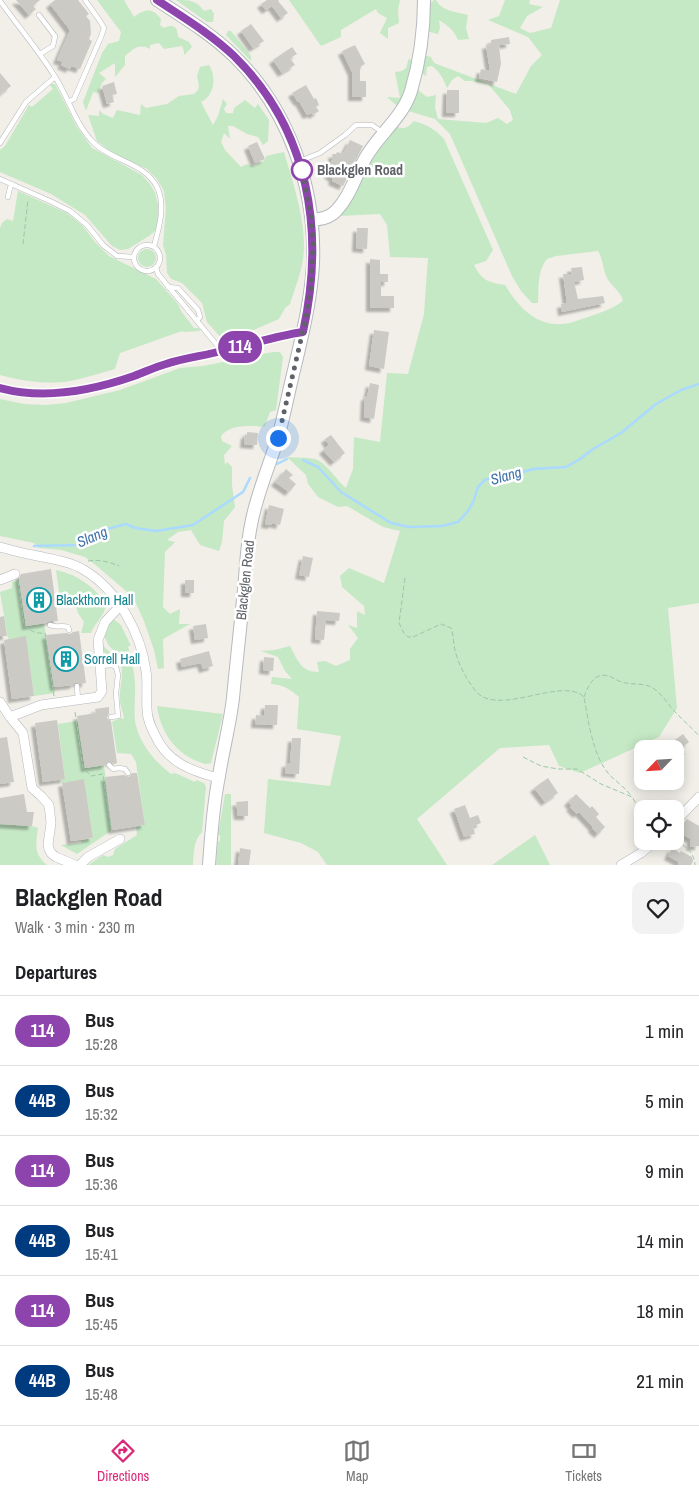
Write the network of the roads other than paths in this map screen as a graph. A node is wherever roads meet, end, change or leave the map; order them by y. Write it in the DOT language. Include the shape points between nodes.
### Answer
graph roads {
  1 [pos="85,0"];
  2 [pos="157,0"];
  3 [pos="424,0"];
  4 [pos="0,2"];
  5 [pos="39,14"];
  6 [pos="40,54"];
  7 [pos="55,77"];
  8 [pos="68,102"];
  9 [pos="383,133"];
  10 [pos="0,143"];
  11 [pos="299,161"];
  12 [pos="0,179"];
  13 [pos="12,184"];
  14 [pos="8,197"];
  15 [pos="312,220"];
  16 [pos="154,246"];
  17 [pos="134,257"];
  18 [pos="156,267"];
  19 [pos="168,287"];
  20 [pos="197,320"];
  21 [pos="303,332"];
  22 [pos="222,351"];
  23 [pos="0,388"];
  24 [pos="0,547"];
  25 [pos="15,574"];
  26 [pos="4,582"];
  27 [pos="120,606"];
  28 [pos="50,624"];
  29 [pos="69,630"];
  30 [pos="100,666"];
  31 [pos="77,686"];
  32 [pos="78,701"];
  33 [pos="0,702"];
  34 [pos="10,717"];
  35 [pos="111,717"];
  36 [pos="109,765"];
  37 [pos="128,773"];
  38 [pos="218,778"];
  39 [pos="699,797"];
  40 [pos="684,813"];
  41 [pos="118,840"];
  42 [pos="644,850"];
  43 [pos="64,863"];
  44 [pos="75,865"];
  45 [pos="80,865"];
  46 [pos="208,865"];
  47 [pos="621,865"];
  1 -- 8 [label="lane" via="104,28 74,99"];
  2 -- 11 [label="street, Blackglen Road" via="207,33 244,66 279,117"];
  3 -- 9 [label="street" via="422,40 411,92 400,113"];
  4 -- 6 [label="lane"];
  5 -- 6 [label="lane" via="55,36 53,46"];
  6 -- 7 [label="lane"];
  7 -- 8 [label="lane"];
  7 -- 10 [label="lane" via="26,102"];
  8 -- 16 [label="lane" via="79,124 96,145 138,168 158,187 162,216"];
  9 -- 11 [label="lane" via="372,125 356,125 320,152"];
  9 -- 15 [label="street" via="335,212"];
  11 -- 15 [label="street, Blackglen Road"];
  12 -- 13 [label="lane"];
  13 -- 14 [label="lane"];
  13 -- 17 [label="lane" via="70,211 117,256"];
  15 -- 21 [label="street, Blackglen Road" via="312,266"];
  16 -- 17 [label="lane" via="141,246"];
  16 -- 18 [label="lane" via="160,256"];
  17 -- 18 [label="lane" via="144,270"];
  18 -- 19 [label="lane"];
  19 -- 20 [label="lane"];
  19 -- 20 [label="lane" via="178,288 198,310 200,317"];
  20 -- 22 [label="lane"];
  21 -- 22 [label="street"];
  21 -- 38 [label="street, Blackglen Road" via="281,426 251,524 232,707"];
  22 -- 23 [label="street" via="177,360 120,380 71,392 36,394"];
  24 -- 27 [label="street" via="74,565 98,580"];
  25 -- 26 [label="street"];
  27 -- 30 [label="street" via="105,622 98,640"];
  27 -- 38 [label="street" via="138,636 143,652 148,685 146,709 157,740 181,765"];
  28 -- 29 [label="lane" via="68,627"];
  30 -- 32 [label="street" via="102,691 98,697"];
  30 -- 35 [label="lane" via="112,665 118,675 118,716"];
  31 -- 32 [label="lane"];
  32 -- 34 [label="street" via="42,705"];
  33 -- 34 [label="street"];
  34 -- 43 [label="street" via="23,733 32,788 48,805 52,823 49,848"];
  36 -- 37 [label="lane" via="113,769 125,769"];
  38 -- 46 [label="street, Blackglen Road"];
  39 -- 40 [label="street"];
  41 -- 45 [label="street"];
  42 -- 47 [label="street"];
  43 -- 44 [label="street"];
}
